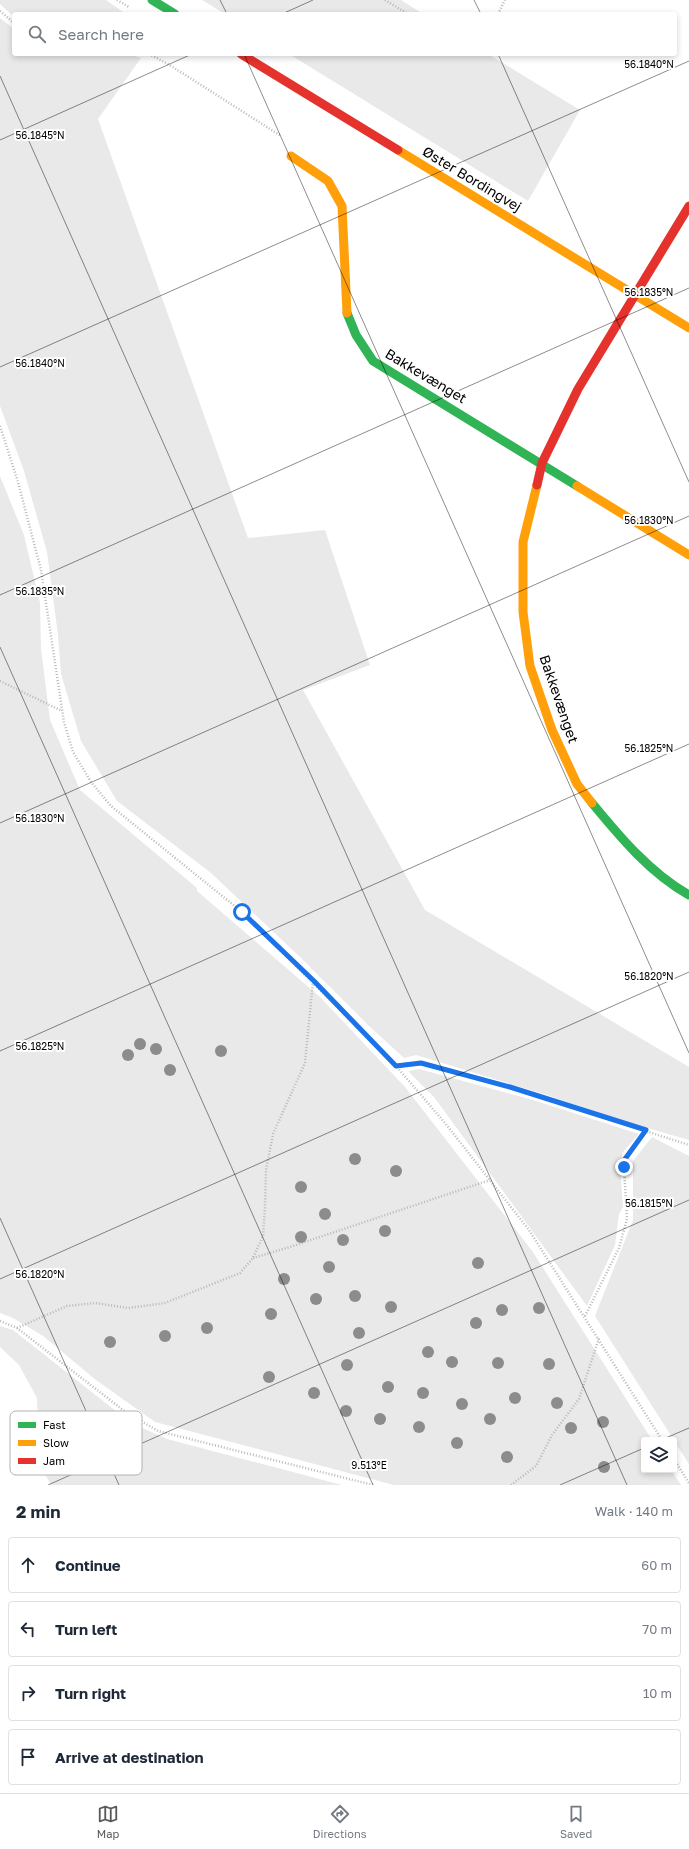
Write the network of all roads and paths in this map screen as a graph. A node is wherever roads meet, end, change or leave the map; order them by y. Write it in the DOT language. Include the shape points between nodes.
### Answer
graph roads {
  1 [pos="152,0"];
  2 [pos="386,0"];
  3 [pos="505,0"];
  4 [pos="0,11"];
  5 [pos="172,12"];
  6 [pos="405,12"];
  7 [pos="499,12"];
  8 [pos="12,21"];
  9 [pos="153,56"];
  10 [pos="244,56"];
  11 [pos="291,156"];
  12 [pos="689,206"];
  13 [pos="636,294"];
  14 [pos="689,328"];
  15 [pos="0,426"];
  16 [pos="542,463"];
  17 [pos="689,555"];
  18 [pos="0,681"];
  19 [pos="62,711"];
  20 [pos="689,895"];
  21 [pos="314,981"];
  22 [pos="396,1066"];
  23 [pos="646,1130"];
  24 [pos="689,1145"];
  25 [pos="490,1180"];
  26 [pos="252,1258"];
  27 [pos="585,1316"];
  28 [pos="0,1321"];
  29 [pos="17,1328"];
  30 [pos="599,1338"];
  31 [pos="125,1411"];
  32 [pos="142,1421"];
  33 [pos="660,1437"];
  34 [pos="677,1464"];
  35 [pos="689,1483"];
  36 [pos="373,1485"];
  37 [pos="511,1485"];
  1 -- 5 [label="street"];
  2 -- 6 [label="path"];
  3 -- 7 [label="path"];
  4 -- 8 [label="path"];
  9 -- 11 [label="path" via="281,136"];
  10 -- 13 [label="street, Øster Bordingvej"];
  11 -- 16 [label="street, Bakkevænget" via="328,180 342,206 347,312 356,335 373,361"];
  12 -- 13 [label="street, Bakkevænget"];
  13 -- 14 [label="street, Øster Bordingvej"];
  13 -- 16 [label="street, Bakkevænget" via="578,389"];
  15 -- 19 [label="path" via="41,570"];
  16 -- 17 [label="street, Bakkevænget"];
  16 -- 20 [label="street, Bakkevænget" via="523,542 523,612 530,666 552,730 577,784 618,835 670,884"];
  18 -- 19 [label="path"];
  19 -- 21 [label="path" via="73,752 91,782 111,806 242,912"];
  21 -- 22 [label="path"];
  21 -- 26 [label="path" via="305,1063 273,1134 266,1170 263,1236"];
  22 -- 23 [label="path" via="421,1063 510,1087"];
  22 -- 25 [label="path"];
  23 -- 24 [label="path"];
  23 -- 27 [label="path" via="625,1159 627,1219 619,1248"];
  25 -- 26 [label="path"];
  25 -- 27 [label="path" via="529,1230"];
  26 -- 29 [label="path" via="240,1273 165,1303 128,1308 96,1303 67,1306"];
  27 -- 30 [label="path"];
  28 -- 29 [label="path"];
  29 -- 31 [label="path"];
  30 -- 33 [label="path"];
  30 -- 37 [label="path" via="579,1399 552,1435 536,1466"];
  32 -- 36 [label="path" via="158,1431"];
  34 -- 35 [label="path"];
}
